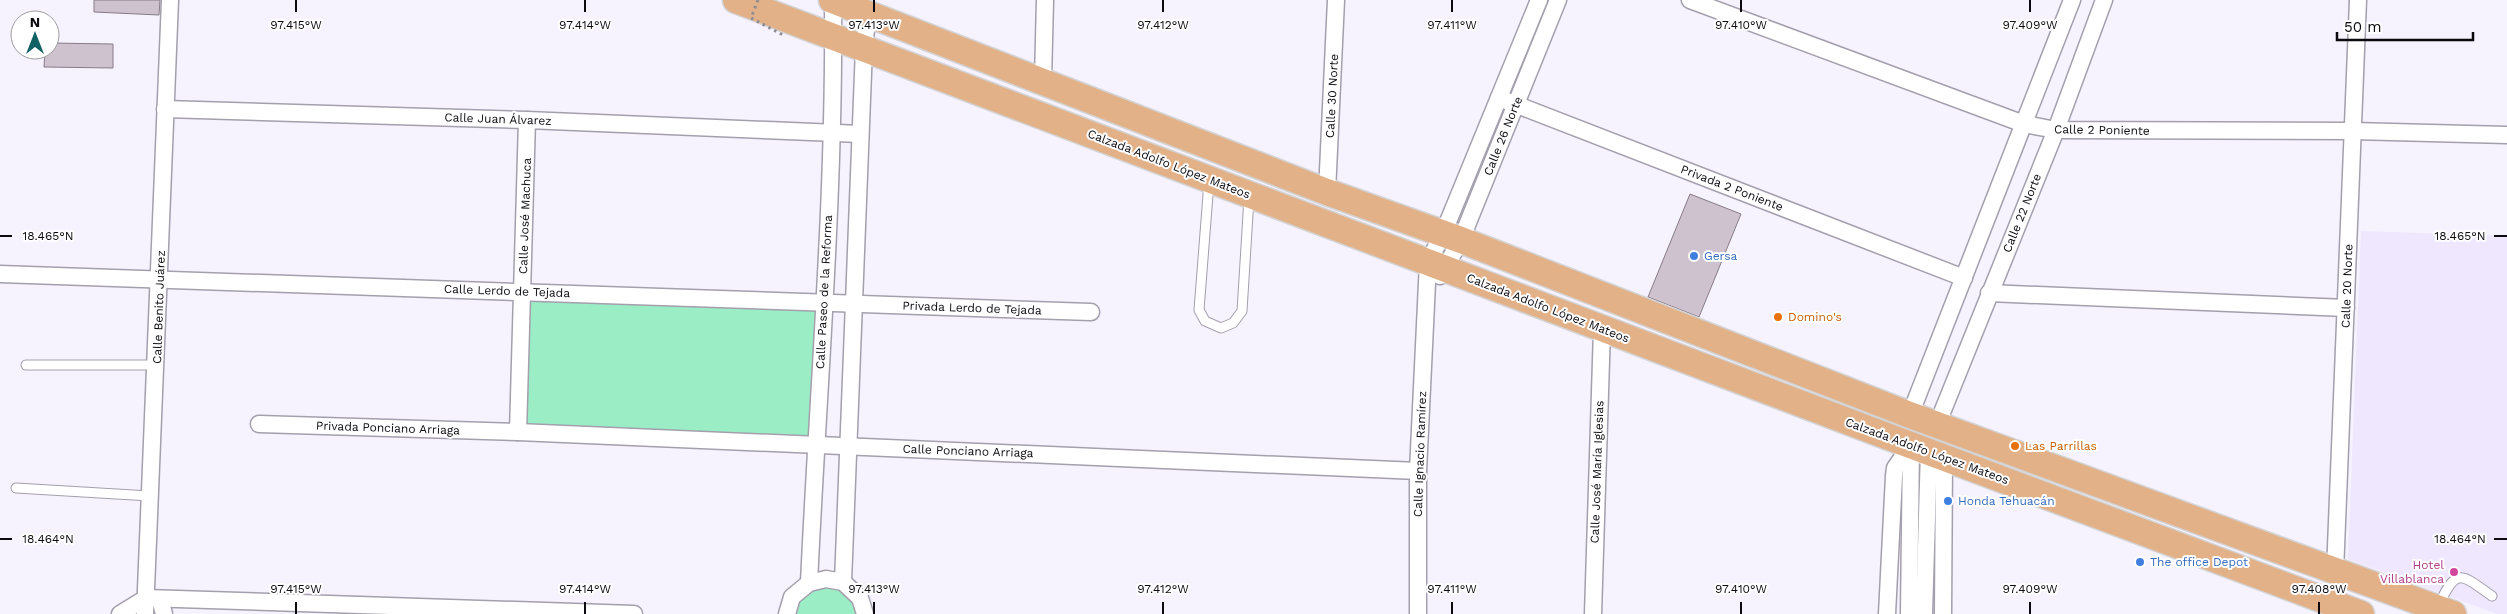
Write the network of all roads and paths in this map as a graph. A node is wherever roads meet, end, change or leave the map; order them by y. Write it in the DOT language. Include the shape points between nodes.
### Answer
graph roads {
  1 [pos="170,0"];
  2 [pos="736,0"];
  3 [pos="758,0"];
  4 [pos="833,0"];
  5 [pos="1045,0"];
  6 [pos="1336,0"];
  7 [pos="1539,0"];
  8 [pos="1558,0"];
  9 [pos="1690,0"];
  10 [pos="2072,0"];
  11 [pos="2104,0"];
  12 [pos="2358,0"];
  13 [pos="868,13"];
  14 [pos="785,36"];
  15 [pos="834,37"];
  16 [pos="864,48"];
  17 [pos="1043,80"];
  18 [pos="1499,98"];
  19 [pos="1516,104"];
  20 [pos="165,109"];
  21 [pos="527,120"];
  22 [pos="2024,124"];
  23 [pos="2056,130"];
  24 [pos="2353,131"];
  25 [pos="831,132"];
  26 [pos="860,134"];
  27 [pos="2507,135"];
  28 [pos="1209,179"];
  29 [pos="1327,192"];
  30 [pos="1249,194"];
  31 [pos="1452,237"];
  32 [pos="1437,266"];
  33 [pos="0,274"];
  34 [pos="1964,278"];
  35 [pos="160,280"];
  36 [pos="523,291"];
  37 [pos="1989,293"];
  38 [pos="824,304"];
  39 [pos="853,305"];
  40 [pos="2346,308"];
  41 [pos="1091,312"];
  42 [pos="1602,329"];
  43 [pos="26,365"];
  44 [pos="156,365"];
  45 [pos="1910,415"];
  46 [pos="259,424"];
  47 [pos="1937,425"];
  48 [pos="518,432"];
  49 [pos="815,444"];
  50 [pos="848,446"];
  51 [pos="1928,451"];
  52 [pos="1418,471"];
  53 [pos="16,488"];
  54 [pos="150,496"];
  55 [pos="2335,572"];
  56 [pos="843,582"];
  57 [pos="809,583"];
  58 [pos="2492,596"];
  59 [pos="154,606"];
  60 [pos="195,607"];
  61 [pos="470,612"];
  62 [pos="506,612"];
  63 [pos="2442,612"];
  64 [pos="120,614"];
  65 [pos="634,614"];
  66 [pos="787,614"];
  67 [pos="865,614"];
  68 [pos="1418,614"];
  69 [pos="1593,614"];
  70 [pos="1887,614"];
  71 [pos="1908,614"];
  72 [pos="1924,614"];
  73 [pos="1944,614"];
  74 [pos="2361,614"];
  1 -- 20 [label="street, Calle Benito Juárez"];
  2 -- 15 [label="main road, Calzada Adolfo López Mateos"];
  3 -- 14 [label="path, bridge" via="751,18"];
  4 -- 13 [label="main road"];
  4 -- 15 [label="street, Calle Paseo de la Reforma"];
  5 -- 17 [label="street"];
  6 -- 29 [label="street, Calle 30 Norte"];
  7 -- 18 [label="street, Calle 26 Norte"];
  8 -- 19 [label="street, Calle 26 Norte"];
  9 -- 22 [label="street, Calle 2 Poniente"];
  10 -- 22 [label="street"];
  11 -- 23 [label="street, Calle 22 Norte"];
  12 -- 24 [label="street, Calle 20 Norte"];
  13 -- 16 [label="street"];
  13 -- 17 [label="main road"];
  15 -- 16 [label="main road, Calzada Adolfo López Mateos"];
  15 -- 25 [label="street, Calle Paseo de la Reforma"];
  16 -- 26 [label="street"];
  16 -- 28 [label="main road, Calzada Adolfo López Mateos"];
  17 -- 29 [label="main road"];
  18 -- 19 [label="street, Privada 2 Poniente"];
  18 -- 31 [label="street, Calle 26 Norte"];
  19 -- 31 [label="street, Calle 26 Norte"];
  19 -- 34 [label="street, Privada 2 Poniente"];
  20 -- 21 [label="street, Calle Juan Álvarez"];
  20 -- 35 [label="street, Calle Benito Juárez"];
  21 -- 25 [label="street, Calle Juan Álvarez"];
  21 -- 36 [label="street, Calle José Machuca"];
  22 -- 23 [label="street, Calle 2 Poniente"];
  22 -- 34 [label="street"];
  23 -- 24 [label="street, Calle 2 Poniente"];
  23 -- 37 [label="street, Calle 22 Norte"];
  24 -- 27 [label="street, Calle 2 Poniente"];
  24 -- 40 [label="street, Calle 20 Norte"];
  25 -- 26 [label="street, Calle Juan Álvarez"];
  25 -- 38 [label="street, Calle Paseo de la Reforma"];
  26 -- 39 [label="street"];
  28 -- 30 [label="main road, Calzada Adolfo López Mateos"];
  28 -- 30 [label="lane" via="1199,310 1205,321 1221,328 1234,323 1242,311"];
  29 -- 31 [label="main road"];
  30 -- 32 [label="main road, Calzada Adolfo López Mateos"];
  31 -- 32 [label="street, Calle 26 Norte"];
  31 -- 45 [label="main road"];
  32 -- 42 [label="main road, Calzada Adolfo López Mateos"];
  32 -- 52 [label="street, Calle Ignacio Ramírez" via="1426,294"];
  33 -- 35 [label="street, Calle Lerdo de Tejada"];
  34 -- 45 [label="street"];
  35 -- 36 [label="street, Calle Lerdo de Tejada"];
  35 -- 44 [label="street, Calle Benito Juárez"];
  36 -- 38 [label="street, Calle Lerdo de Tejada"];
  36 -- 48 [label="street, Calle José Machuca"];
  37 -- 40 [label="street"];
  37 -- 47 [label="street, Calle 22 Norte"];
  38 -- 39 [label="street, Calle Lerdo de Tejada"];
  38 -- 49 [label="street, Calle Paseo de la Reforma"];
  39 -- 41 [label="street, Privada Lerdo de Tejada"];
  39 -- 50 [label="street"];
  40 -- 55 [label="street, Calle 20 Norte"];
  42 -- 51 [label="main road, Calzada Adolfo López Mateos"];
  42 -- 69 [label="street, Calle José María Iglesias"];
  43 -- 44 [label="lane"];
  44 -- 54 [label="street, Calle Benito Juárez"];
  45 -- 47 [label="main road"];
  46 -- 48 [label="street, Privada Ponciano Arriaga"];
  47 -- 55 [label="main road"];
  48 -- 49 [label="street, Calle Ponciano Arriaga"];
  49 -- 50 [label="street, Calle Ponciano Arriaga"];
  49 -- 57 [label="street, Calle Paseo de la Reforma"];
  50 -- 52 [label="street, Calle Ponciano Arriaga"];
  50 -- 56 [label="street"];
  51 -- 70 [label="street" via="1895,468"];
  51 -- 71 [label="street"];
  51 -- 72 [label="street"];
  51 -- 73 [label="street"];
  51 -- 74 [label="main road, Calzada Adolfo López Mateos"];
  52 -- 68 [label="street, Calle Ignacio Ramírez"];
  53 -- 54 [label="lane"];
  54 -- 59 [label="street, Calle Benito Juárez"];
  55 -- 63 [label="main road"];
  56 -- 57 [label="street" via="826,579"];
  56 -- 67 [label="street" via="860,598"];
  57 -- 66 [label="street" via="792,597"];
  58 -- 63 [label="lane" via="2466,577 2456,578 2449,582"];
  59 -- 60 [label="street"];
  59 -- 64 [label="street"];
  60 -- 61 [label="street"];
  61 -- 62 [label="street"];
  62 -- 65 [label="street"];
}
